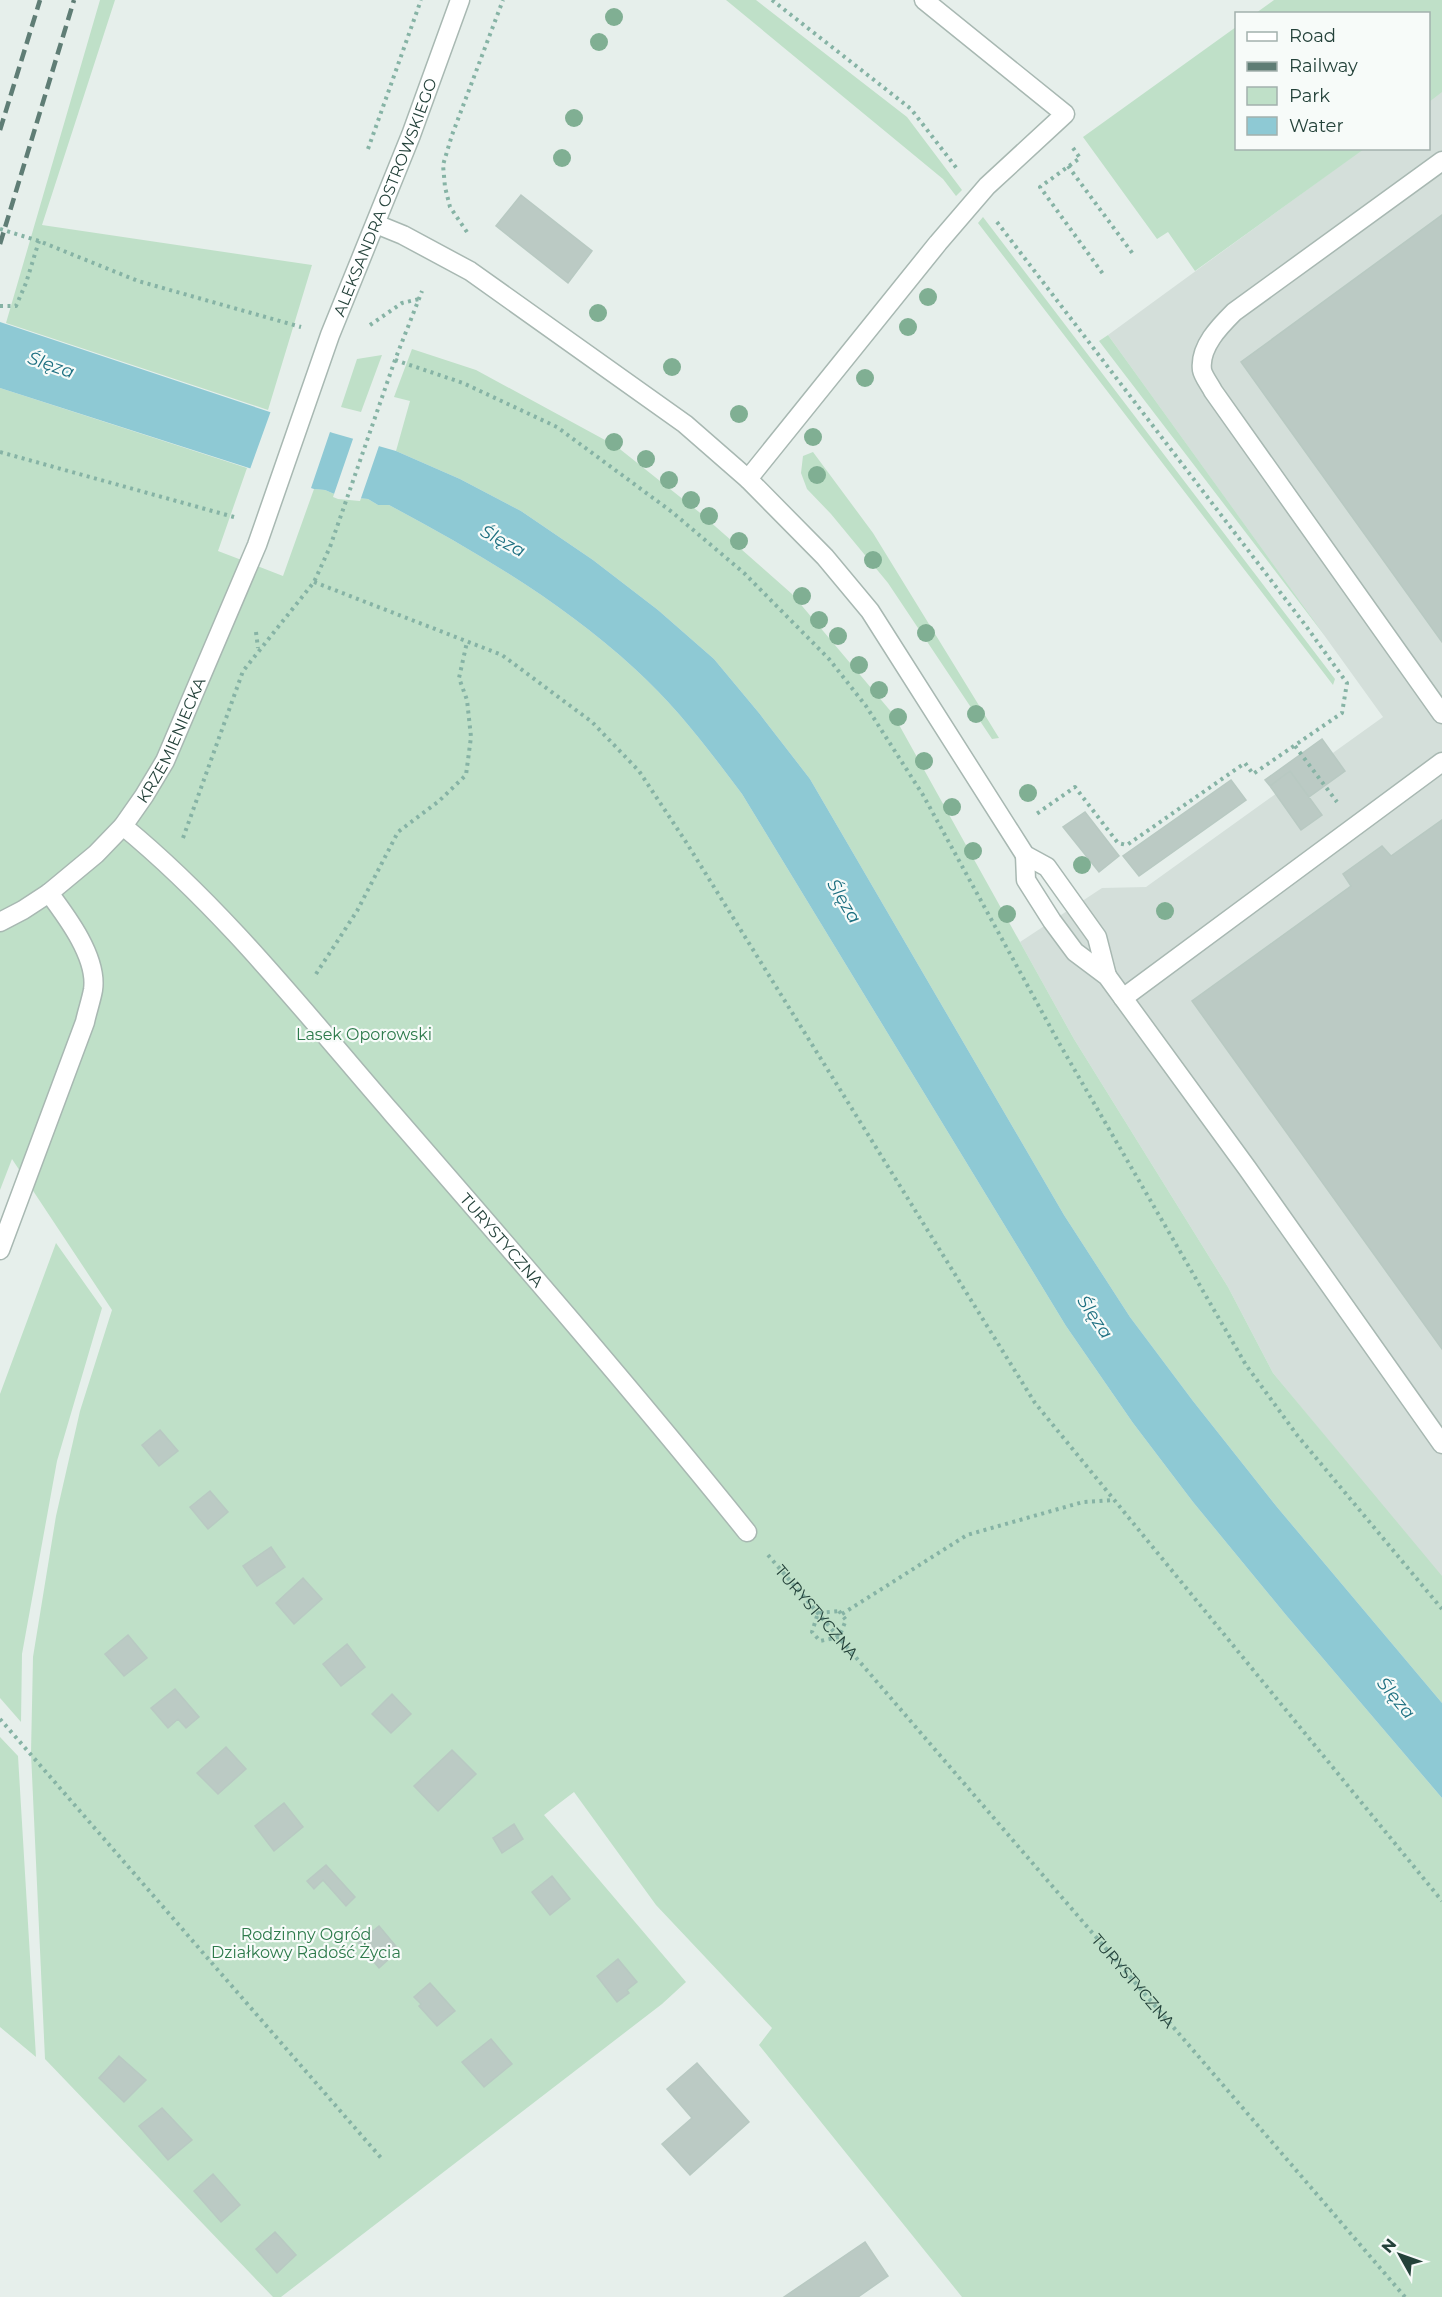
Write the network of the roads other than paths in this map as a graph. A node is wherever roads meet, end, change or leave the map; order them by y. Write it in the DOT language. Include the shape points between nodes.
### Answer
graph roads {
  1 [pos="460,0"];
  2 [pos="924,0"];
  3 [pos="1442,161"];
  4 [pos="376,224"];
  5 [pos="748,479"];
  6 [pos="271,505"];
  7 [pos="1442,714"];
  8 [pos="1442,762"];
  9 [pos="123,826"];
  10 [pos="1025,855"];
  11 [pos="49,893"];
  12 [pos="0,922"];
  13 [pos="1107,976"];
  14 [pos="1123,998"];
  15 [pos="0,1250"];
  16 [pos="1442,1444"];
  17 [pos="747,1532"];
  1 -- 4 [label="street, ALEKSANDRA OSTROWSKIEGO"];
  2 -- 5 [label="street" via="1065,114 987,186"];
  3 -- 7 [label="street" via="1234,312 1218,328 1206,349 1202,370"];
  4 -- 5 [label="street" via="470,271 685,424"];
  4 -- 6 [label="street, ALEKSANDRA OSTROWSKIEGO" via="330,335"];
  5 -- 10 [label="street" via="825,557 870,611"];
  6 -- 9 [label="street, KRZEMIENIECKA" via="165,761"];
  8 -- 14 [label="street"];
  9 -- 11 [label="street, KRZEMIENIECKA"];
  9 -- 17 [label="street, TURYSTYCZNA" via="170,865 229,926 645,1405"];
  10 -- 13 [label="street" via="1047,867 1097,936"];
  10 -- 13 [label="street" via="1026,880 1052,921 1075,952"];
  11 -- 12 [label="street, KRZEMIENIECKA"];
  11 -- 15 [label="street" via="81,942 91,964 94,988 85,1022"];
  13 -- 14 [label="street"];
  14 -- 16 [label="street"];
}
